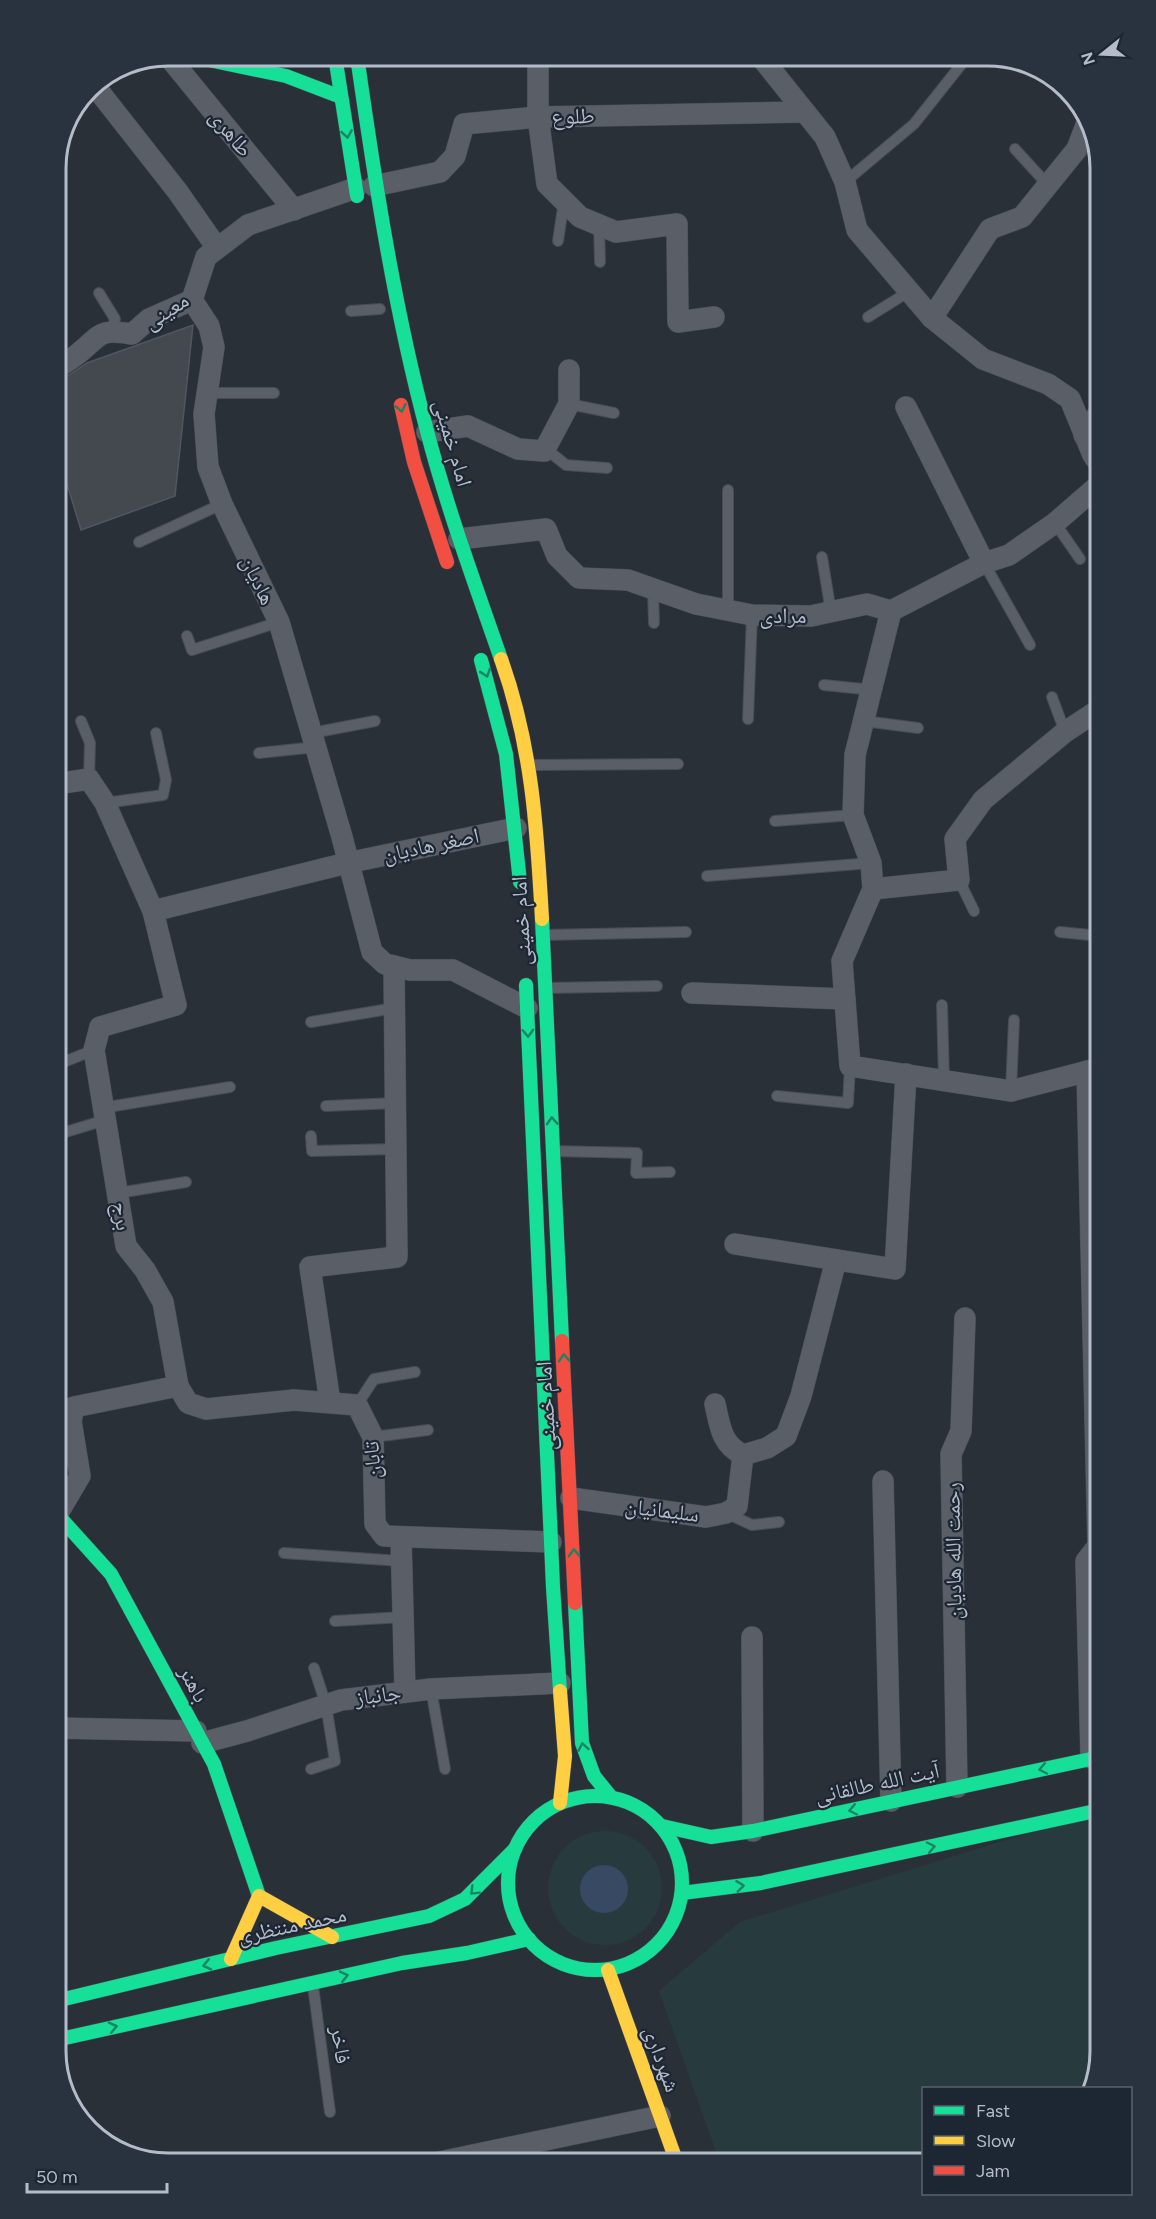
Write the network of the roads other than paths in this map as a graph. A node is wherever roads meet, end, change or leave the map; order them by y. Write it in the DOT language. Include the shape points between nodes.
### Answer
graph roads {
  1 [pos="176,66"];
  2 [pos="240,66"];
  3 [pos="336,66"];
  4 [pos="358,66"];
  5 [pos="538,66"];
  6 [pos="768,66"];
  7 [pos="960,66"];
  8 [pos="100,92"];
  9 [pos="341,98"];
  10 [pos="805,112"];
  11 [pos="538,117"];
  12 [pos="1083,133"];
  13 [pos="1015,149"];
  14 [pos="845,182"];
  15 [pos="1047,183"];
  16 [pos="365,187"];
  17 [pos="564,201"];
  18 [pos="294,210"];
  19 [pos="361,215"];
  20 [pos="598,225"];
  21 [pos="558,241"];
  22 [pos="218,248"];
  23 [pos="600,262"];
  24 [pos="910,291"];
  25 [pos="99,293"];
  26 [pos="192,300"];
  27 [pos="380,308"];
  28 [pos="351,310"];
  29 [pos="714,316"];
  30 [pos="868,317"];
  31 [pos="932,318"];
  32 [pos="112,331"];
  33 [pos="66,362"];
  34 [pos="569,370"];
  35 [pos="396,386"];
  36 [pos="207,393"];
  37 [pos="274,393"];
  38 [pos="569,404"];
  39 [pos="906,407"];
  40 [pos="614,413"];
  41 [pos="1090,427"];
  42 [pos="426,432"];
  43 [pos="1084,435"];
  44 [pos="1090,446"];
  45 [pos="546,448"];
  46 [pos="607,468"];
  47 [pos="728,490"];
  48 [pos="1090,494"];
  49 [pos="222,504"];
  50 [pos="1056,523"];
  51 [pos="459,539"];
  52 [pos="139,542"];
  53 [pos="822,557"];
  54 [pos="1080,558"];
  55 [pos="984,563"];
  56 [pos="452,576"];
  57 [pos="653,589"];
  58 [pos="728,610"];
  59 [pos="891,611"];
  60 [pos="831,612"];
  61 [pos="752,615"];
  62 [pos="279,622"];
  63 [pos="654,623"];
  64 [pos="187,636"];
  65 [pos="1030,645"];
  66 [pos="478,651"];
  67 [pos="824,685"];
  68 [pos="873,690"];
  69 [pos="1052,697"];
  70 [pos="1090,716"];
  71 [pos="748,719"];
  72 [pos="81,721"];
  73 [pos="375,721"];
  74 [pos="864,722"];
  75 [pos="918,728"];
  76 [pos="1065,732"];
  77 [pos="156,733"];
  78 [pos="314,740"];
  79 [pos="259,753"];
  80 [pos="678,764"];
  81 [pos="530,765"];
  82 [pos="89,779"];
  83 [pos="66,782"];
  84 [pos="105,803"];
  85 [pos="853,815"];
  86 [pos="775,821"];
  87 [pos="516,828"];
  88 [pos="347,863"];
  89 [pos="872,863"];
  90 [pos="706,876"];
  91 [pos="959,880"];
  92 [pos="873,889"];
  93 [pos="521,897"];
  94 [pos="153,911"];
  95 [pos="974,911"];
  96 [pos="686,932"];
  97 [pos="1060,932"];
  98 [pos="543,935"];
  99 [pos="1090,935"];
  100 [pos="394,966"];
  101 [pos="525,975"];
  102 [pos="657,986"];
  103 [pos="545,988"];
  104 [pos="692,993"];
  105 [pos="845,999"];
  106 [pos="942,1005"];
  107 [pos="394,1008"];
  108 [pos="537,1009"];
  109 [pos="1014,1020"];
  110 [pos="311,1022"];
  111 [pos="94,1050"];
  112 [pos="66,1061"];
  113 [pos="850,1066"];
  114 [pos="1090,1070"];
  115 [pos="906,1074"];
  116 [pos="944,1080"];
  117 [pos="230,1087"];
  118 [pos="1011,1091"];
  119 [pos="777,1096"];
  120 [pos="396,1103"];
  121 [pos="326,1106"];
  122 [pos="103,1114"];
  123 [pos="66,1131"];
  124 [pos="311,1136"];
  125 [pos="396,1149"];
  126 [pos="554,1151"];
  127 [pos="670,1172"];
  128 [pos="186,1182"];
  129 [pos="118,1193"];
  130 [pos="735,1244"];
  131 [pos="836,1260"];
  132 [pos="965,1318"];
  133 [pos="415,1372"];
  134 [pos="178,1386"];
  135 [pos="330,1402"];
  136 [pos="715,1404"];
  137 [pos="357,1405"];
  138 [pos="428,1430"];
  139 [pos="373,1437"];
  140 [pos="743,1455"];
  141 [pos="883,1481"];
  142 [pos="66,1498"];
  143 [pos="571,1498"];
  144 [pos="726,1513"];
  145 [pos="778,1522"];
  146 [pos="66,1525"];
  147 [pos="400,1537"];
  148 [pos="551,1542"];
  149 [pos="284,1553"];
  150 [pos="1090,1555"];
  151 [pos="401,1561"];
  152 [pos="403,1617"];
  153 [pos="335,1621"];
  154 [pos="752,1637"];
  155 [pos="1090,1639"];
  156 [pos="314,1668"];
  157 [pos="560,1683"];
  158 [pos="431,1689"];
  159 [pos="405,1692"];
  160 [pos="326,1705"];
  161 [pos="66,1729"];
  162 [pos="199,1737"];
  163 [pos="1090,1758"];
  164 [pos="310,1769"];
  165 [pos="445,1769"];
  166 [pos="957,1787"];
  167 [pos="611,1797"];
  168 [pos="891,1801"];
  169 [pos="560,1803"];
  170 [pos="1090,1812"];
  171 [pos="662,1826"];
  172 [pos="753,1831"];
  173 [pos="515,1849"];
  174 [pos="682,1893"];
  175 [pos="259,1896"];
  176 [pos="332,1937"];
  177 [pos="529,1939"];
  178 [pos="231,1959"];
  179 [pos="608,1970"];
  180 [pos="312,1983"];
  181 [pos="66,1999"];
  182 [pos="66,2038"];
  183 [pos="330,2112"];
  184 [pos="660,2116"];
  185 [pos="483,2153"];
  186 [pos="673,2153"];
  1 -- 18 [label="street, طاهری"];
  2 -- 9 [label="main road" via="311,82"];
  3 -- 9 [label="main road, امام خمینی"];
  4 -- 16 [label="main road, امام خمینی"];
  5 -- 11 [label="street"];
  6 -- 10 [label="street"];
  7 -- 14 [label="lane" via="914,124"];
  8 -- 22 [label="street"];
  9 -- 16 [label="main road, امام خمینی, one-way"];
  10 -- 11 [label="street, طلوع"];
  10 -- 14 [label="street" via="825,137"];
  11 -- 16 [label="street, طلوع" via="464,124 454,156 440,172"];
  11 -- 17 [label="street" via="547,184"];
  12 -- 15 [label="street" via="1077,149"];
  13 -- 15 [label="lane"];
  14 -- 24 [label="street" via="857,230"];
  15 -- 31 [label="street" via="1022,217 990,229"];
  16 -- 18 [label="street, معینی"];
  16 -- 19 [label="main road, امام خمینی"];
  16 -- 42 [label="main road, امام خمینی"];
  17 -- 20 [label="street" via="580,217"];
  17 -- 21 [label="lane"];
  18 -- 22 [label="street, معینی" via="248,225"];
  20 -- 23 [label="lane"];
  20 -- 29 [label="street" via="616,232 677,224 678,322"];
  22 -- 26 [label="street, معینی" via="206,257"];
  24 -- 30 [label="lane"];
  24 -- 31 [label="street"];
  25 -- 32 [label="lane" via="115,319"];
  26 -- 32 [label="street, معینی" via="149,319 132,334"];
  26 -- 36 [label="street, هادیان" via="209,326 214,347"];
  27 -- 28 [label="lane"];
  31 -- 43 [label="street" via="983,359 1048,384 1070,399"];
  32 -- 33 [label="street, معینی" via="96,335"];
  34 -- 38 [label="street"];
  35 -- 56 [label="main road, امام خمینی, one-way" via="414,462"];
  36 -- 37 [label="lane"];
  36 -- 49 [label="street, هادیان" via="204,414 208,467"];
  38 -- 40 [label="lane"];
  38 -- 45 [label="street"];
  39 -- 55 [label="street"];
  41 -- 43 [label="street"];
  42 -- 45 [label="street" via="468,426 518,449"];
  42 -- 51 [label="main road, امام خمینی"];
  43 -- 44 [label="street"];
  45 -- 46 [label="lane" via="566,465"];
  47 -- 58 [label="lane"];
  48 -- 50 [label="street"];
  49 -- 52 [label="lane"];
  49 -- 62 [label="street, هادیان"];
  50 -- 54 [label="lane"];
  50 -- 55 [label="street" via="1009,555"];
  51 -- 57 [label="street, مرادی" via="546,529 556,556 579,578 628,580"];
  51 -- 81 [label="main road, امام خمینی" via="511,687"];
  53 -- 60 [label="lane"];
  55 -- 59 [label="street"];
  55 -- 65 [label="lane"];
  57 -- 58 [label="street, مرادی"];
  57 -- 63 [label="lane"];
  58 -- 61 [label="street, مرادی"];
  59 -- 60 [label="street, مرادی" via="867,604"];
  59 -- 68 [label="street"];
  60 -- 61 [label="street, مرادی" via="811,616"];
  61 -- 71 [label="lane"];
  62 -- 64 [label="lane" via="192,650"];
  62 -- 78 [label="street, هادیان"];
  66 -- 87 [label="main road, امام خمینی, one-way" via="506,754"];
  67 -- 68 [label="lane"];
  68 -- 74 [label="street"];
  69 -- 76 [label="lane"];
  70 -- 76 [label="street"];
  72 -- 82 [label="lane" via="90,743"];
  73 -- 78 [label="lane"];
  74 -- 75 [label="lane"];
  74 -- 85 [label="street" via="855,755"];
  76 -- 91 [label="street" via="983,800 955,839"];
  77 -- 84 [label="lane" via="166,780 163,795"];
  78 -- 79 [label="lane"];
  78 -- 88 [label="street, هادیان"];
  80 -- 81 [label="lane"];
  81 -- 98 [label="main road, امام خمینی"];
  82 -- 83 [label="street"];
  82 -- 84 [label="street"];
  84 -- 94 [label="street"];
  85 -- 86 [label="lane"];
  85 -- 89 [label="street"];
  87 -- 88 [label="street, اصغر هادیان"];
  87 -- 93 [label="main road, امام خمینی"];
  88 -- 94 [label="street"];
  88 -- 100 [label="street, هادیان" via="372,952 385,964"];
  89 -- 90 [label="lane"];
  89 -- 92 [label="street"];
  91 -- 92 [label="street"];
  91 -- 95 [label="lane"];
  92 -- 105 [label="street" via="842,961"];
  94 -- 111 [label="street" via="176,1005 100,1028"];
  96 -- 98 [label="lane"];
  97 -- 99 [label="lane"];
  98 -- 103 [label="main road, امام خمینی"];
  100 -- 107 [label="street"];
  100 -- 108 [label="street" via="453,970"];
  101 -- 108 [label="main road, امام خمینی"];
  102 -- 103 [label="lane"];
  103 -- 108 [label="main road, امام خمینی"];
  104 -- 105 [label="street"];
  105 -- 113 [label="street"];
  106 -- 116 [label="lane"];
  107 -- 110 [label="lane"];
  107 -- 120 [label="street"];
  126 -- 108 [label="main road, امام خمینی, one-way"];
  108 -- 148 [label="main road, امام خمینی, one-way"];
  109 -- 118 [label="lane"];
  111 -- 112 [label="lane"];
  111 -- 122 [label="street, برج"];
  113 -- 115 [label="street"];
  113 -- 119 [label="lane" via="848,1103"];
  114 -- 118 [label="street"];
  115 -- 116 [label="street"];
  115 -- 131 [label="street" via="895,1269"];
  116 -- 118 [label="street"];
  117 -- 122 [label="lane"];
  120 -- 121 [label="lane"];
  120 -- 125 [label="street"];
  122 -- 123 [label="lane"];
  122 -- 129 [label="street, برج"];
  124 -- 125 [label="lane" via="312,1151"];
  125 -- 135 [label="street" via="397,1257 310,1267"];
  126 -- 127 [label="lane" via="637,1153 636,1173"];
  143 -- 126 [label="main road, امام خمینی, one-way"];
  128 -- 129 [label="lane"];
  129 -- 134 [label="street, برج" via="126,1246 163,1302"];
  130 -- 131 [label="street"];
  131 -- 140 [label="street" via="801,1396 786,1436 767,1448"];
  132 -- 166 [label="street, رحمت الله هادیان" via="961,1431 951,1454"];
  133 -- 137 [label="lane" via="374,1379"];
  134 -- 135 [label="street" via="188,1403 206,1408 294,1400"];
  134 -- 142 [label="street" via="74,1407 71,1421 80,1476"];
  135 -- 137 [label="street"];
  136 -- 140 [label="street" via="722,1435 730,1449"];
  137 -- 139 [label="street, تابان"];
  138 -- 139 [label="lane"];
  139 -- 147 [label="street, تابان" via="375,1524 384,1536"];
  140 -- 144 [label="street, سلیمانیان" via="736,1506"];
  141 -- 168 [label="street"];
  143 -- 144 [label="street, سلیمانیان" via="706,1517"];
  167 -- 143 [label="main road, امام خمینی, one-way" via="591,1772 582,1744"];
  144 -- 145 [label="lane" via="752,1525"];
  146 -- 162 [label="main road, باهنر" via="111,1574"];
  147 -- 148 [label="street, تابان"];
  147 -- 151 [label="street"];
  148 -- 157 [label="main road, امام خمینی"];
  149 -- 151 [label="lane"];
  150 -- 155 [label="street" via="1086,1560"];
  151 -- 152 [label="street"];
  152 -- 153 [label="lane"];
  152 -- 159 [label="street"];
  154 -- 172 [label="street"];
  156 -- 160 [label="lane"];
  157 -- 158 [label="street, جانباز"];
  157 -- 169 [label="main road, امام خمینی" via="565,1756"];
  158 -- 159 [label="street, جانباز"];
  158 -- 165 [label="lane"];
  159 -- 160 [label="street, جانباز"];
  160 -- 162 [label="street, جانباز" via="247,1731"];
  160 -- 164 [label="lane" via="335,1761"];
  161 -- 162 [label="street, جانباز"];
  162 -- 175 [label="main road, باهنر" via="214,1764"];
  163 -- 166 [label="main road, آیت الله طالقانی, one-way"];
  166 -- 168 [label="main road, آیت الله طالقانی"];
  167 -- 169 [label="main road" via="581,1796"];
  167 -- 171 [label="main road" via="645,1811"];
  168 -- 172 [label="main road, آیت الله طالقانی, one-way"];
  169 -- 173 [label="main road" via="525,1830"];
  174 -- 170 [label="main road, one-way" via="761,1883"];
  171 -- 172 [label="main road, آیت الله طالقانی" via="711,1837"];
  171 -- 174 [label="main road" via="675,1846"];
  173 -- 176 [label="main road, محمد منتظری, one-way" via="465,1899 429,1916"];
  173 -- 177 [label="main road" via="508,1872 509,1896 516,1919"];
  174 -- 179 [label="main road" via="677,1915 666,1935 640,1958"];
  175 -- 176 [label="main road"];
  175 -- 178 [label="main road"];
  176 -- 178 [label="main road, محمد منتظری"];
  177 -- 179 [label="main road" via="551,1958 579,1969"];
  180 -- 177 [label="main road, one-way"];
  178 -- 181 [label="main road, محمد منتظری, one-way"];
  179 -- 184 [label="main road, شهرداری"];
  182 -- 180 [label="main road, one-way"];
  180 -- 183 [label="lane, فاخر"];
  184 -- 185 [label="street"];
  184 -- 186 [label="main road, شهرداری"];
}
